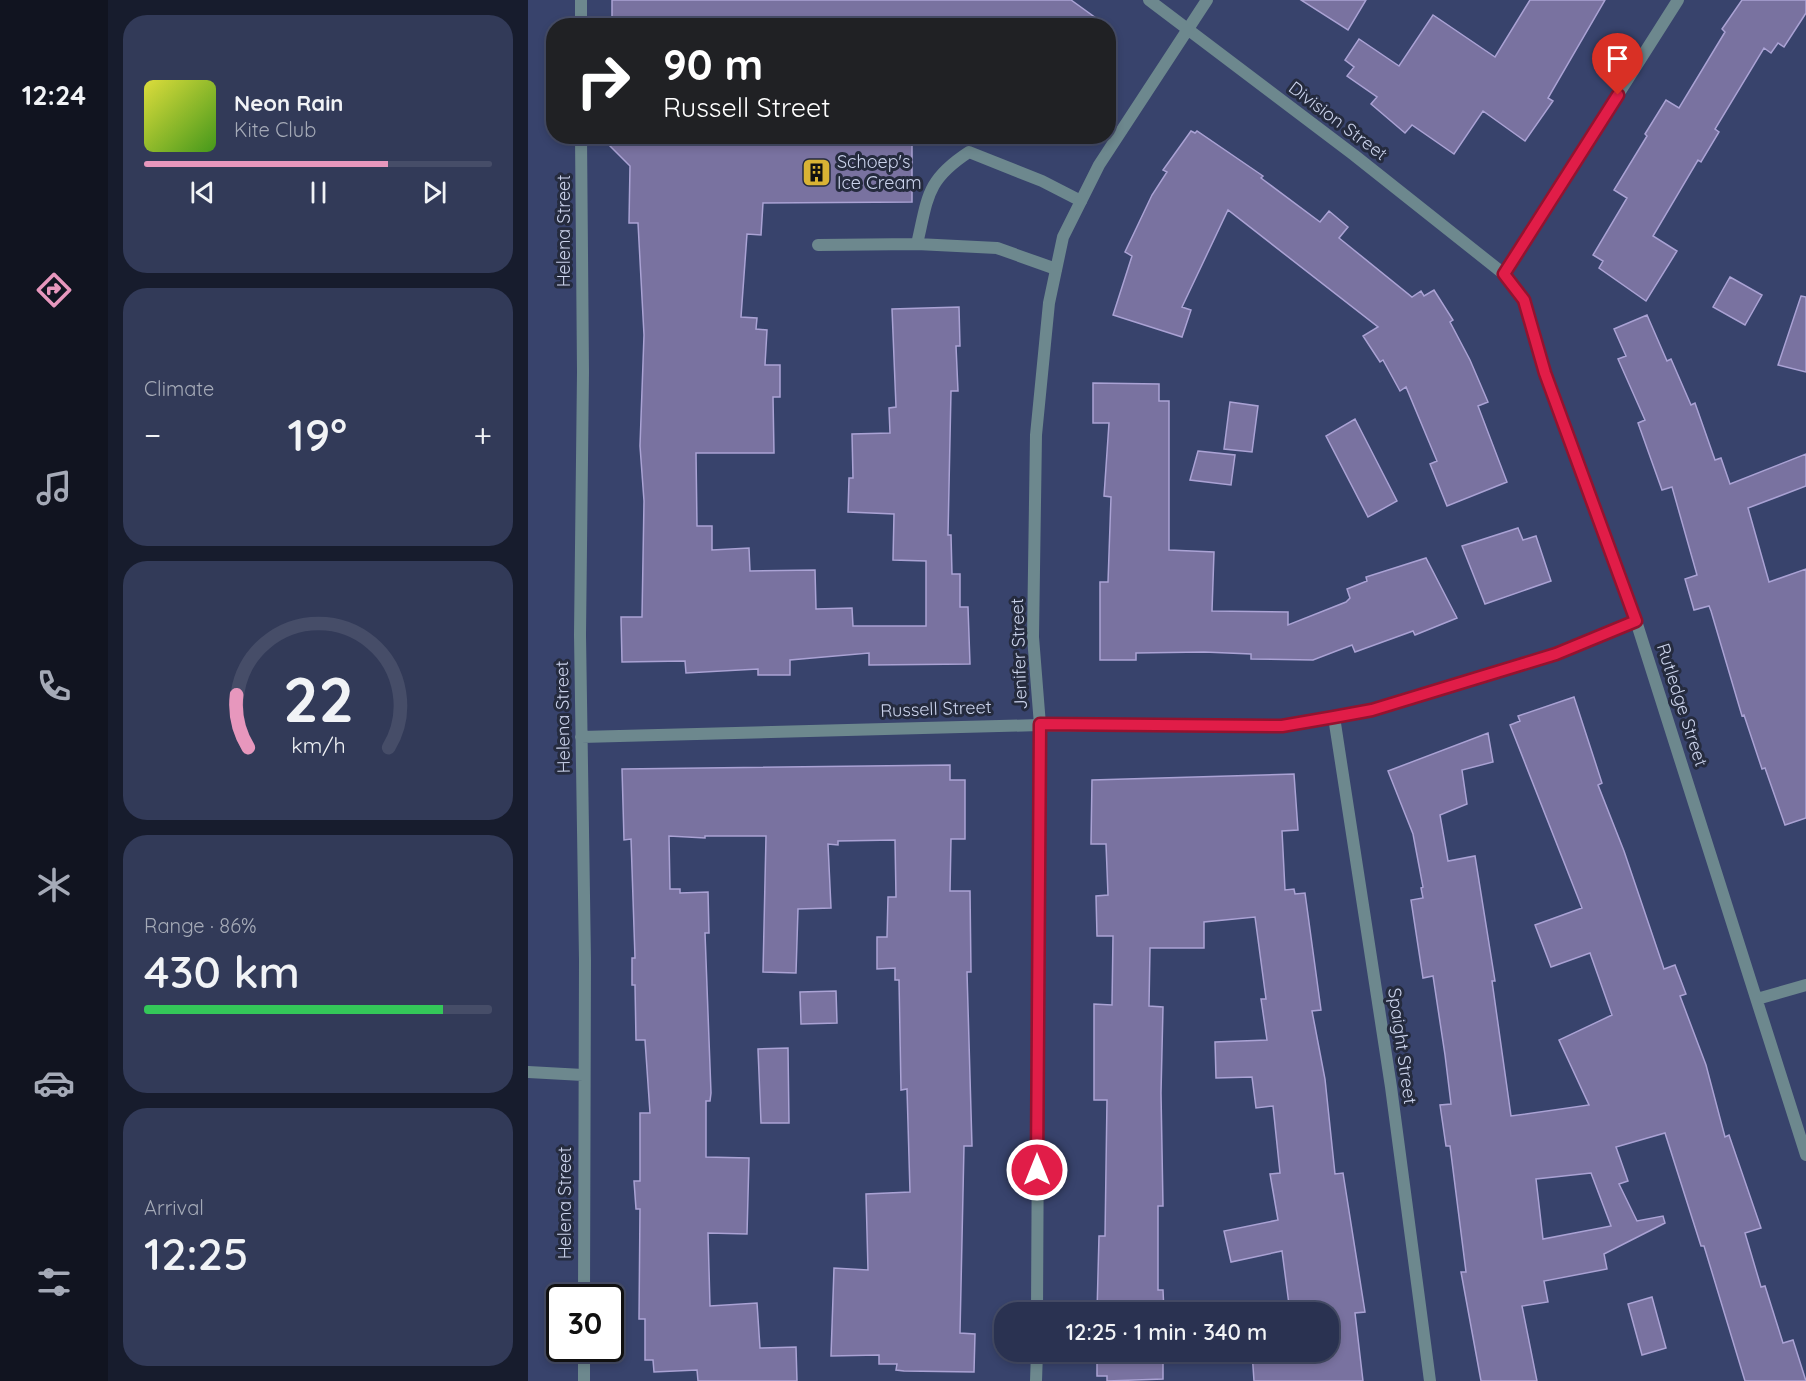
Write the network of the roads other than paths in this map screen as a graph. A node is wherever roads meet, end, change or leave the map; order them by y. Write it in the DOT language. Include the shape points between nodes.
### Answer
graph roads {
  1 [pos="580,0"];
  2 [pos="1149,0"];
  3 [pos="1207,0"];
  4 [pos="1678,0"];
  5 [pos="581,18"];
  6 [pos="1188,30"];
  7 [pos="1116,139"];
  8 [pos="581,144"];
  9 [pos="1113,144"];
  10 [pos="1081,201"];
  11 [pos="917,244"];
  12 [pos="818,245"];
  13 [pos="1056,269"];
  14 [pos="1504,274"];
  15 [pos="1636,621"];
  16 [pos="1334,717"];
  17 [pos="1040,724"];
  18 [pos="581,737"];
  19 [pos="1806,985"];
  20 [pos="1756,999"];
  21 [pos="528,1072"];
  22 [pos="583,1075"];
  23 [pos="1806,1155"];
  24 [pos="584,1284"];
  25 [pos="1037,1302"];
  26 [pos="584,1362"];
  27 [pos="1036,1362"];
  28 [pos="584,1381"];
  29 [pos="1036,1381"];
  30 [pos="1430,1381"];
  1 -- 5 [label="street"];
  2 -- 6 [label="street, Division Street"];
  3 -- 6 [label="street, Jenifer Street"];
  4 -- 14 [label="street"];
  6 -- 7 [label="street, Jenifer Street"];
  6 -- 14 [label="street, Division Street" via="1354,154"];
  8 -- 18 [label="street, Helena Street"];
  9 -- 10 [label="street, Jenifer Street"];
  10 -- 11 [label="street" via="969,152 947,166 929,191"];
  10 -- 13 [label="street, Jenifer Street" via="1063,237"];
  11 -- 12 [label="street"];
  11 -- 13 [label="street" via="997,248"];
  13 -- 17 [label="street, Jenifer Street" via="1036,435 1033,637"];
  14 -- 15 [label="street, Rutledge Street" via="1524,300 1545,373"];
  15 -- 16 [label="street, Russell Street" via="1556,654 1372,710"];
  15 -- 20 [label="street, Rutledge Street"];
  16 -- 17 [label="street, Russell Street" via="1282,726"];
  16 -- 30 [label="street, Spaight Street" via="1389,1076"];
  17 -- 18 [label="street, Russell Street"];
  17 -- 25 [label="street, Jenifer Street"];
  18 -- 22 [label="street, Helena Street"];
  19 -- 20 [label="street"];
  20 -- 23 [label="street, Rutledge Street"];
  21 -- 22 [label="street"];
  22 -- 24 [label="street, Helena Street"];
  26 -- 28 [label="street"];
  27 -- 29 [label="street"];
}
